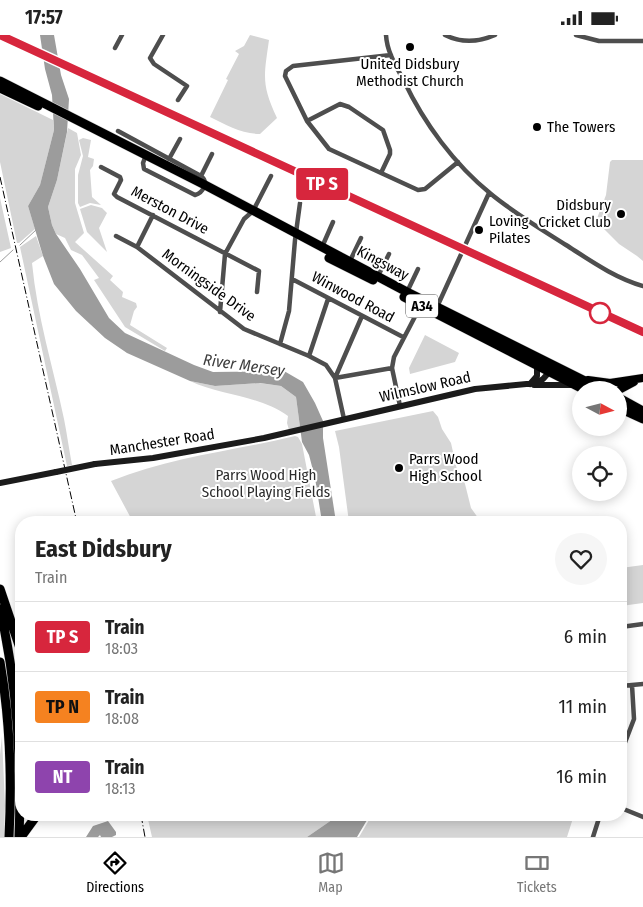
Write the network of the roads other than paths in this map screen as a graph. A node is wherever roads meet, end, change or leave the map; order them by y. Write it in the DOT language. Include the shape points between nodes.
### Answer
graph roads {
  1 [pos="122,35"];
  2 [pos="163,35"];
  3 [pos="386,35"];
  4 [pos="445,35"];
  5 [pos="495,35"];
  6 [pos="576,35"];
  7 [pos="643,41"];
  8 [pos="116,48"];
  9 [pos="391,55"];
  10 [pos="0,79"];
  11 [pos="0,88"];
  12 [pos="178,100"];
  13 [pos="38,103"];
  14 [pos="307,121"];
  15 [pos="118,131"];
  16 [pos="180,139"];
  17 [pos="212,154"];
  18 [pos="145,158"];
  19 [pos="169,159"];
  20 [pos="458,162"];
  21 [pos="101,167"];
  22 [pos="381,173"];
  23 [pos="201,176"];
  24 [pos="271,176"];
  25 [pos="204,188"];
  26 [pos="489,193"];
  27 [pos="300,203"];
  28 [pos="250,213"];
  29 [pos="153,215"];
  30 [pos="333,221"];
  31 [pos="116,236"];
  32 [pos="296,237"];
  33 [pos="361,238"];
  34 [pos="137,247"];
  35 [pos="322,247"];
  36 [pos="225,254"];
  37 [pos="389,254"];
  38 [pos="350,261"];
  39 [pos="418,269"];
  40 [pos="378,276"];
  41 [pos="292,279"];
  42 [pos="643,286"];
  43 [pos="257,292"];
  44 [pos="407,292"];
  45 [pos="328,299"];
  46 [pos="421,305"];
  47 [pos="437,307"];
  48 [pos="220,312"];
  49 [pos="362,316"];
  50 [pos="403,337"];
  51 [pos="280,344"];
  52 [pos="309,356"];
  53 [pos="537,365"];
  54 [pos="392,368"];
  55 [pos="552,368"];
  56 [pos="335,378"];
  57 [pos="640,379"];
  58 [pos="576,381"];
  59 [pos="625,381"];
  60 [pos="530,384"];
  61 [pos="572,384"];
  62 [pos="628,385"];
  63 [pos="628,403"];
  64 [pos="400,406"];
  65 [pos="643,411"];
  66 [pos="628,412"];
  67 [pos="344,419"];
  68 [pos="643,419"];
  69 [pos="327,424"];
  70 [pos="0,483"];
  71 [pos="0,589"];
  72 [pos="0,609"];
  73 [pos="643,624"];
  74 [pos="627,626"];
  75 [pos="15,633"];
  76 [pos="0,663"];
  77 [pos="643,684"];
  78 [pos="627,685"];
  79 [pos="632,685"];
  80 [pos="15,709"];
  81 [pos="627,737"];
  82 [pos="627,810"];
  83 [pos="643,817"];
  84 [pos="20,821"];
  85 [pos="33,821"];
  86 [pos="598,821"];
  87 [pos="9,837"];
  88 [pos="20,837"];
  89 [pos="594,837"];
  1 -- 8 [label="street"];
  2 -- 12 [label="street" via="150,58 187,85"];
  3 -- 9 [label="street"];
  4 -- 5 [label="street" via="470,41"];
  6 -- 7 [label="street" via="599,41"];
  9 -- 14 [label="street" via="289,69 287,81"];
  9 -- 20 [label="street" via="420,111"];
  10 -- 13 [label="highway, Kingsway / A34"];
  11 -- 13 [label="highway, Kingsway / A34"];
  13 -- 18 [label="highway, Kingsway / A34"];
  14 -- 22 [label="street" via="329,149"];
  14 -- 22 [label="street" via="340,104 379,126 390,149"];
  15 -- 19 [label="street"];
  16 -- 19 [label="street"];
  17 -- 23 [label="street"];
  18 -- 25 [label="highway, Kingsway / A34"];
  18 -- 25 [label="street, Kingsway" via="144,169 190,193 198,195"];
  19 -- 23 [label="street"];
  20 -- 22 [label="street" via="418,191"];
  20 -- 26 [label="street"];
  21 -- 29 [label="street, Merston Drive" via="120,177 114,194"];
  23 -- 25 [label="street"];
  24 -- 28 [label="street"];
  25 -- 28 [label="highway, Kingsway / A34"];
  26 -- 42 [label="street" via="607,271"];
  26 -- 47 [label="street"];
  27 -- 32 [label="street"];
  28 -- 32 [label="highway, Kingsway / A34"];
  28 -- 36 [label="street" via="236,231"];
  29 -- 34 [label="street"];
  29 -- 36 [label="street, Merston Drive"];
  30 -- 35 [label="street"];
  31 -- 34 [label="street, Morningside Drive"];
  32 -- 35 [label="highway, Kingsway / A34"];
  32 -- 41 [label="street"];
  32 -- 46 [label="highway, Kingsway / A34"];
  33 -- 38 [label="street"];
  34 -- 48 [label="street, Morningside Drive"];
  35 -- 38 [label="highway, Kingsway / A34"];
  36 -- 43 [label="street, Merston Drive" via="259,271"];
  36 -- 48 [label="street"];
  37 -- 40 [label="street"];
  38 -- 40 [label="highway, Kingsway / A34"];
  39 -- 44 [label="street"];
  40 -- 44 [label="highway, Kingsway / A34"];
  41 -- 45 [label="street, Winwood Road"];
  41 -- 51 [label="street" via="289,311"];
  44 -- 47 [label="highway, Kingsway / A34"];
  45 -- 49 [label="street, Winwood Road"];
  45 -- 52 [label="street"];
  46 -- 50 [label="street"];
  46 -- 53 [label="highway, Kingsway / A34"];
  47 -- 55 [label="highway, Kingsway / A34"];
  48 -- 51 [label="street, Morningside Drive" via="244,329"];
  49 -- 50 [label="street, Winwood Road"];
  49 -- 56 [label="street"];
  50 -- 54 [label="street"];
  51 -- 52 [label="street, Morningside Drive"];
  52 -- 56 [label="street, Morningside Drive" via="326,365"];
  53 -- 55 [label="highway, Kingsway / A34"];
  53 -- 60 [label="main road" via="537,376"];
  54 -- 56 [label="street"];
  54 -- 64 [label="street"];
  55 -- 58 [label="highway, Kingsway / A34"];
  55 -- 60 [label="main road, Wilmslow Road" via="543,379"];
  56 -- 67 [label="street"];
  57 -- 59 [label="main road, Wilmslow Road"];
  57 -- 62 [label="main road, Wilmslow Road"];
  60 -- 61 [label="main road, Wilmslow Road"];
  60 -- 64 [label="main road, Wilmslow Road" via="475,389"];
  63 -- 65 [label="highway"];
  64 -- 67 [label="main road, Wilmslow Road"];
  66 -- 68 [label="highway"];
  67 -- 69 [label="main road, Wilmslow Road"];
  69 -- 70 [label="main road, Manchester Road, bridge" via="153,458"];
  71 -- 75 [label="highway"];
  72 -- 80 [label="highway"];
  73 -- 74 [label="street"];
  76 -- 87 [label="highway" via="10,768"];
  77 -- 79 [label="street"];
  78 -- 79 [label="street"];
  79 -- 81 [label="street" via="634,719"];
  82 -- 83 [label="street"];
  84 -- 88 [label="highway"];
  85 -- 88 [label="highway"];
  86 -- 89 [label="street"];
}
